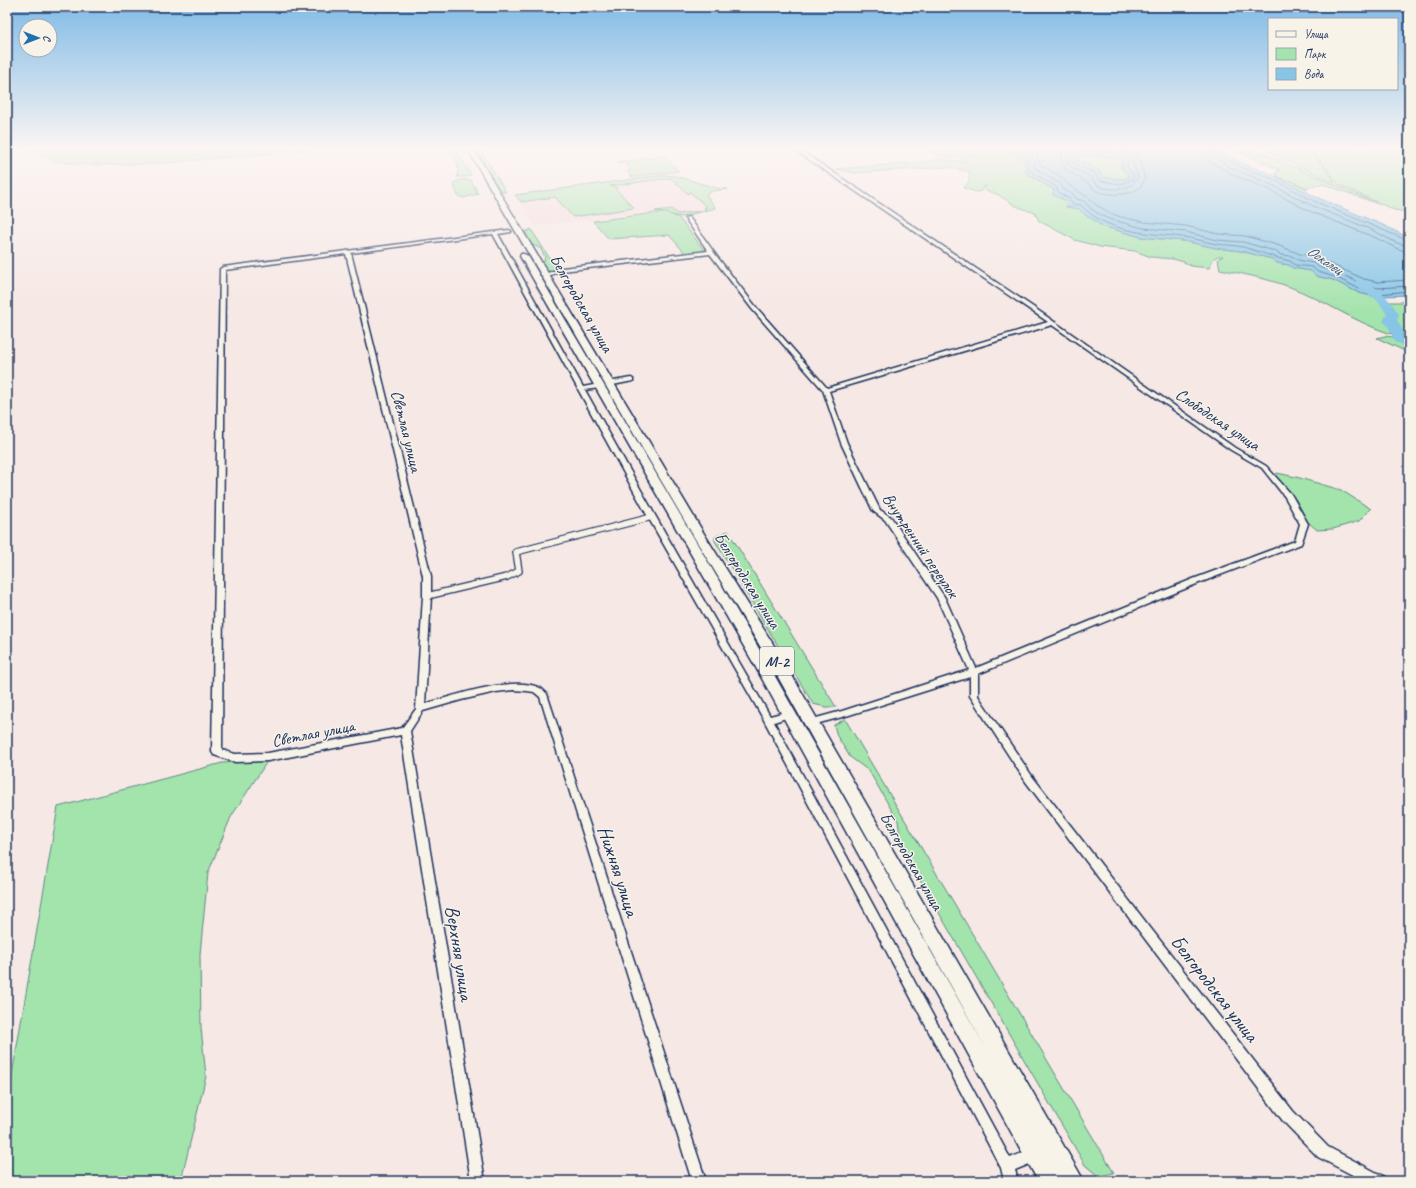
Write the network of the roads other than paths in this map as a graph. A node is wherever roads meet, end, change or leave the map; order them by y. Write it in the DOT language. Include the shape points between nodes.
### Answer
graph roads {
  1 [pos="494,203"];
  2 [pos="503,203"];
  3 [pos="876,203"];
  4 [pos="687,218"];
  5 [pos="510,231"];
  6 [pos="495,233"];
  7 [pos="348,252"];
  8 [pos="711,252"];
  9 [pos="546,275"];
  10 [pos="1052,323"];
  11 [pos="631,380"];
  12 [pos="604,385"];
  13 [pos="581,389"];
  14 [pos="826,390"];
  15 [pos="652,517"];
  16 [pos="427,596"];
  17 [pos="974,672"];
  18 [pos="420,709"];
  19 [pos="789,714"];
  20 [pos="768,720"];
  21 [pos="812,722"];
  22 [pos="404,731"];
  23 [pos="1034,1155"];
  24 [pos="1007,1166"];
  25 [pos="478,1181"];
  26 [pos="699,1181"];
  27 [pos="1011,1181"];
  28 [pos="1050,1181"];
  29 [pos="1073,1181"];
  30 [pos="1378,1181"];
  1 -- 5 [label="main road, Белгородская улица / М-2"];
  2 -- 9 [label="main road, Белгородская улица / М-2"];
  3 -- 10 [label="street, Слободская улица"];
  4 -- 8 [label="street, Внутренний переулок"];
  5 -- 6 [label="street"];
  5 -- 12 [label="main road, Белгородская улица / М-2"];
  6 -- 7 [label="street"];
  6 -- 13 [label="street"];
  7 -- 16 [label="street, Светлая улица" via="427,576"];
  7 -- 22 [label="street, Светлая улица" via="224,269 217,752 235,758 268,757"];
  8 -- 9 [label="street" via="562,270"];
  8 -- 14 [label="street, Внутренний переулок" via="754,308"];
  9 -- 12 [label="main road, Белгородская улица / М-2"];
  10 -- 14 [label="street"];
  10 -- 17 [label="street, Слободская улица" via="1233,449 1264,467 1288,496 1304,524 1298,542"];
  11 -- 12 [label="street"];
  12 -- 13 [label="street"];
  12 -- 19 [label="main road, Белгородская улица / М-2"];
  12 -- 21 [label="main road, Белгородская улица / М-2"];
  13 -- 15 [label="street"];
  14 -- 17 [label="street, Внутренний переулок" via="844,443 877,511 888,519 941,598"];
  15 -- 16 [label="street" via="516,552 519,571 507,577"];
  15 -- 20 [label="street"];
  16 -- 18 [label="street, Светлая улица"];
  17 -- 21 [label="street"];
  17 -- 30 [label="street, Белгородская улица" via="974,696 1029,780 1288,1116 1323,1152"];
  18 -- 22 [label="street"];
  18 -- 26 [label="street, Нижняя улица" via="476,692 524,687 536,690 544,696"];
  19 -- 20 [label="street"];
  19 -- 23 [label="main road, Белгородская улица / М-2"];
  20 -- 24 [label="street"];
  21 -- 29 [label="main road, Белгородская улица / М-2"];
  22 -- 25 [label="street, Верхняя улица"];
  23 -- 24 [label="street"];
  23 -- 28 [label="main road, Белгородская улица / М-2"];
  24 -- 27 [label="street"];
}
